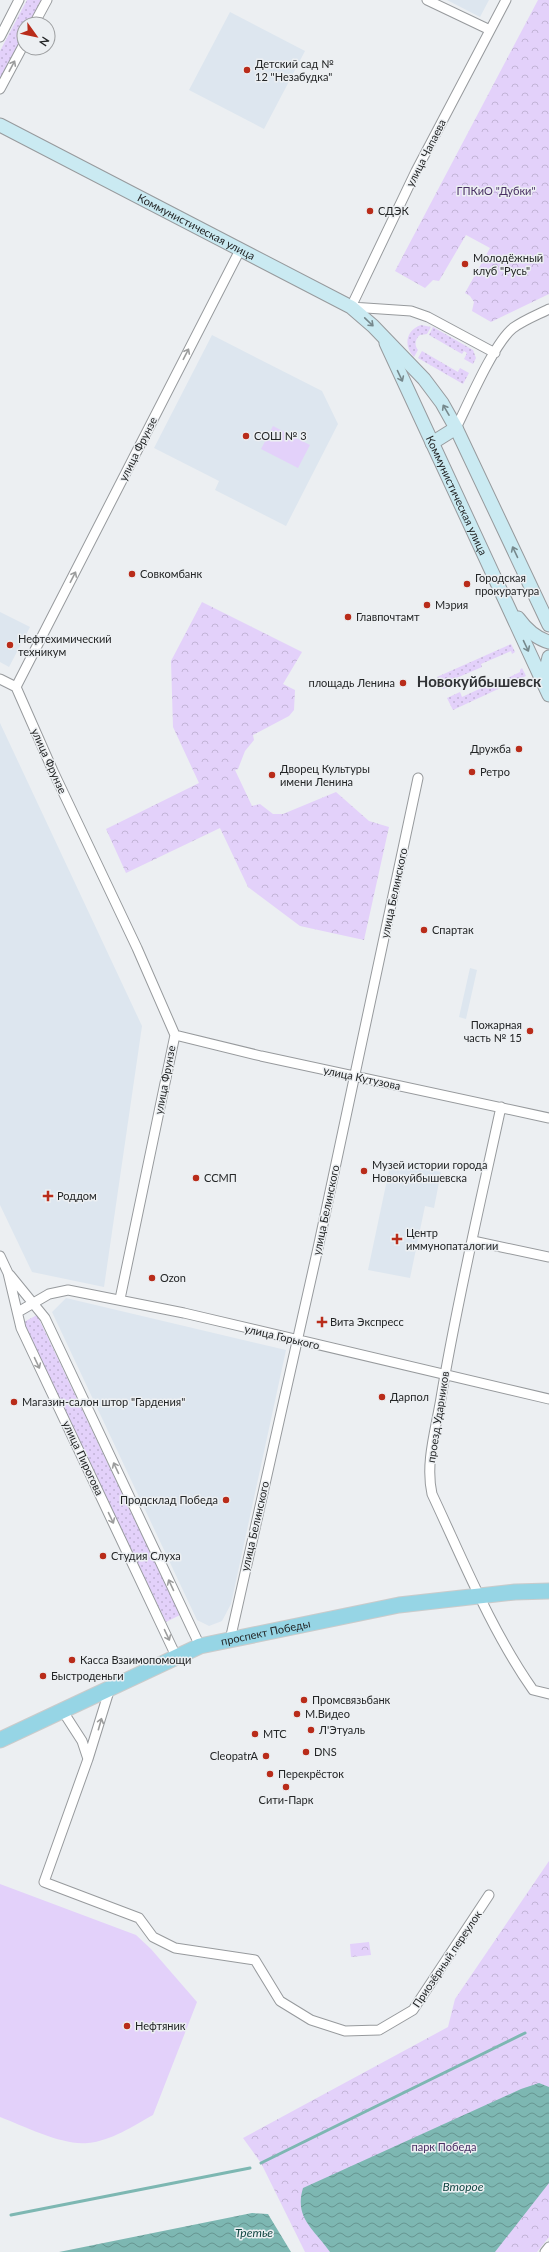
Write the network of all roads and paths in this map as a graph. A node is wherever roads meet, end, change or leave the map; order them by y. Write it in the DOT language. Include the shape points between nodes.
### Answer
graph roads {
  1 [pos="19,0"];
  2 [pos="47,0"];
  3 [pos="427,0"];
  4 [pos="506,0"];
  5 [pos="38,16"];
  6 [pos="490,30"];
  7 [pos="0,37"];
  8 [pos="18,56"];
  9 [pos="0,89"];
  10 [pos="0,125"];
  11 [pos="240,250"];
  12 [pos="351,307"];
  13 [pos="549,309"];
  14 [pos="384,340"];
  15 [pos="495,353"];
  16 [pos="456,428"];
  17 [pos="432,443"];
  18 [pos="503,597"];
  19 [pos="549,625"];
  20 [pos="549,642"];
  21 [pos="549,657"];
  22 [pos="0,679"];
  23 [pos="549,686"];
  24 [pos="16,687"];
  25 [pos="549,695"];
  26 [pos="418,778"];
  27 [pos="175,1035"];
  28 [pos="354,1076"];
  29 [pos="501,1107"];
  30 [pos="549,1118"];
  31 [pos="472,1240"];
  32 [pos="0,1256"];
  33 [pos="549,1257"];
  34 [pos="8,1273"];
  35 [pos="120,1299"];
  36 [pos="33,1303"];
  37 [pos="18,1312"];
  38 [pos="297,1341"];
  39 [pos="444,1374"];
  40 [pos="549,1399"];
  41 [pos="549,1591"];
  42 [pos="480,1596"];
  43 [pos="230,1640"];
  44 [pos="200,1646"];
  45 [pos="176,1656"];
  46 [pos="110,1688"];
  47 [pos="549,1694"];
  48 [pos="62,1710"];
  49 [pos="0,1740"];
  50 [pos="88,1759"];
  51 [pos="489,1895"];
  52 [pos="549,2247"];
  53 [pos="545,2252"];
  1 -- 7 [label="street"];
  2 -- 5 [label="street"];
  3 -- 6 [label="street"];
  4 -- 6 [label="street, улица Чапаева"];
  6 -- 12 [label="street, улица Чапаева" via="416,171"];
  9 -- 8 [label="street, one-way"];
  10 -- 11 [label="main road, Коммунистическая улица"];
  11 -- 12 [label="main road, Коммунистическая улица"];
  24 -- 11 [label="street, улица Фрунзе, one-way"];
  12 -- 14 [label="main road, Коммунистическая улица, one-way" via="373,326"];
  12 -- 15 [label="street" via="411,311 428,317"];
  13 -- 15 [label="street" via="514,328"];
  16 -- 14 [label="main road, Коммунистическая улица, one-way" via="424,379"];
  14 -- 17 [label="main road, Коммунистическая улица, one-way"];
  15 -- 16 [label="street"];
  16 -- 17 [label="main road"];
  19 -- 16 [label="main road, Коммунистическая улица, one-way"];
  17 -- 18 [label="main road, Коммунистическая улица"];
  18 -- 20 [label="main road" via="525,628"];
  18 -- 25 [label="main road, Коммунистическая улица, one-way"];
  21 -- 23 [label="main road" via="545,673"];
  22 -- 24 [label="street"];
  24 -- 27 [label="street, улица Фрунзе"];
  26 -- 28 [label="street, улица Белинского"];
  27 -- 28 [label="street, улица Кутузова"];
  27 -- 35 [label="street, улица Фрунзе"];
  28 -- 29 [label="street, улица Кутузова"];
  28 -- 38 [label="street, улица Белинского"];
  29 -- 30 [label="street, улица Кутузова"];
  29 -- 31 [label="street, проезд Ударников"];
  31 -- 33 [label="street"];
  31 -- 39 [label="street, проезд Ударников"];
  32 -- 34 [label="street, улица Пирогова"];
  34 -- 36 [label="street"];
  34 -- 37 [label="street, улица Пирогова"];
  35 -- 36 [label="street, улица Горького" via="68,1290 49,1294"];
  35 -- 38 [label="street, улица Горького"];
  36 -- 37 [label="street, улица Горького"];
  44 -- 36 [label="street, one-way" via="45,1318"];
  37 -- 45 [label="street, улица Пирогова, one-way" via="21,1328"];
  38 -- 39 [label="street, улица Горького"];
  38 -- 43 [label="street, улица Белинского"];
  39 -- 40 [label="street, улица Горького"];
  39 -- 42 [label="street, проезд Ударников" via="429,1481 432,1494"];
  41 -- 42 [label="main road, проспект Победы"];
  42 -- 43 [label="main road, проспект Победы" via="365,1611"];
  42 -- 47 [label="street, проезд Ударников" via="533,1690"];
  43 -- 44 [label="main road, проспект Победы"];
  44 -- 45 [label="main road, проспект Победы"];
  45 -- 46 [label="main road, проспект Победы"];
  46 -- 48 [label="main road, проспект Победы"];
  50 -- 46 [label="street, one-way"];
  48 -- 49 [label="main road, проспект Победы"];
  48 -- 50 [label="street" via="82,1741"];
  50 -- 51 [label="street, Приозёрный переулок" via="44,1882 139,1918 153,1937 176,1948 255,1960 280,2001 312,2020 344,2031 378,2030 413,2010"];
  52 -- 53 [label="street"];
}
